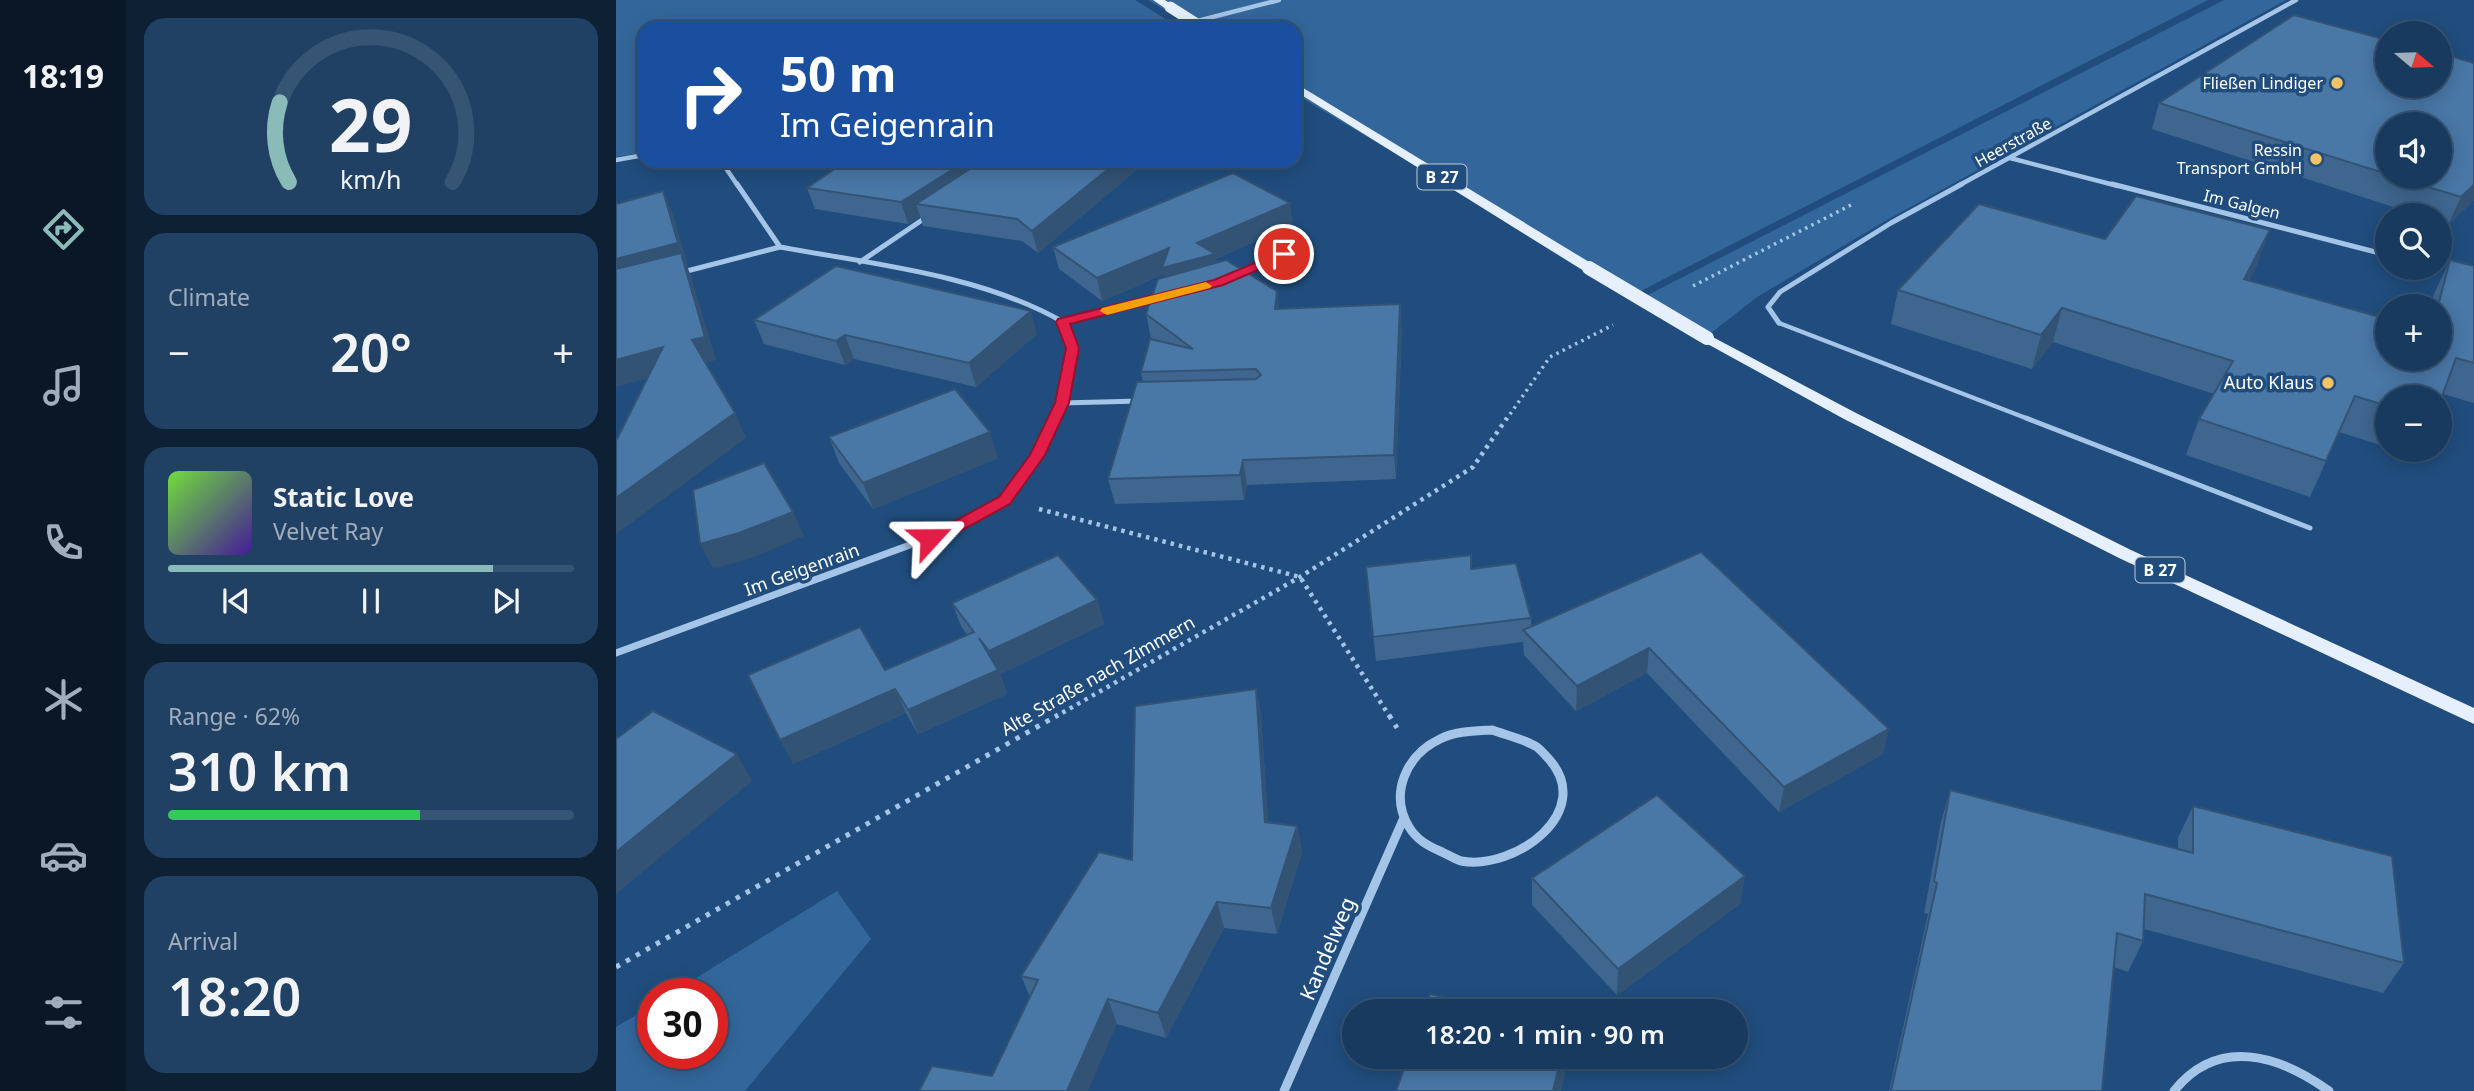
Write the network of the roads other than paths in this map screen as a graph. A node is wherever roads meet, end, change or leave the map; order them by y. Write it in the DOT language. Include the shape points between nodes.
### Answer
graph roads {
  1 [pos="1158,0"];
  2 [pos="1279,0"];
  3 [pos="2296,0"];
  4 [pos="1192,21"];
  5 [pos="1197,21"];
  6 [pos="1302,90"];
  7 [pos="637,156"];
  8 [pos="2010,158"];
  9 [pos="616,160"];
  10 [pos="726,168"];
  11 [pos="929,215"];
  12 [pos="1305,245"];
  13 [pos="780,247"];
  14 [pos="2375,252"];
  15 [pos="859,262"];
  16 [pos="679,273"];
  17 [pos="1231,277"];
  18 [pos="1167,296"];
  19 [pos="1063,322"];
  20 [pos="1779,324"];
  21 [pos="1154,401"];
  22 [pos="1062,403"];
  23 [pos="2310,528"];
  24 [pos="616,653"];
  25 [pos="2474,717"];
  26 [pos="1403,820"];
  27 [pos="1284,1091"];
  28 [pos="2174,1091"];
  29 [pos="2329,1091"];
  1 -- 4 [label="main road, bridge"];
  2 -- 5 [label="street"];
  3 -- 8 [label="street, Heerstraße"];
  6 -- 25 [label="main road, B 27, bridge" via="1589,268 1850,416 2125,554"];
  7 -- 9 [label="street"];
  8 -- 14 [label="street, Im Galgen"];
  8 -- 20 [label="street, Heerstraße" via="1891,223 1780,292 1768,307"];
  10 -- 13 [label="street"];
  11 -- 15 [label="street"];
  12 -- 17 [label="street"];
  13 -- 15 [label="street"];
  13 -- 16 [label="street"];
  15 -- 19 [label="street" via="933,276 1032,304"];
  18 -- 19 [label="street"];
  19 -- 22 [label="street, Im Geigenrain" via="1072,348"];
  20 -- 23 [label="lane"];
  21 -- 22 [label="street"];
  22 -- 24 [label="street, Im Geigenrain" via="1037,455 1004,500 948,531"];
  26 -- 26 [label="street" via="1415,838 1435,851 1486,861 1513,856 1552,827 1563,808 1564,788 1557,766 1542,748 1519,736 1492,730 1465,731 1438,740 1417,755 1402,774 1398,797"];
  26 -- 27 [label="street, Kandelweg"];
  28 -- 29 [label="street" via="2203,1064 2216,1058 2248,1056 2285,1065"];
}
